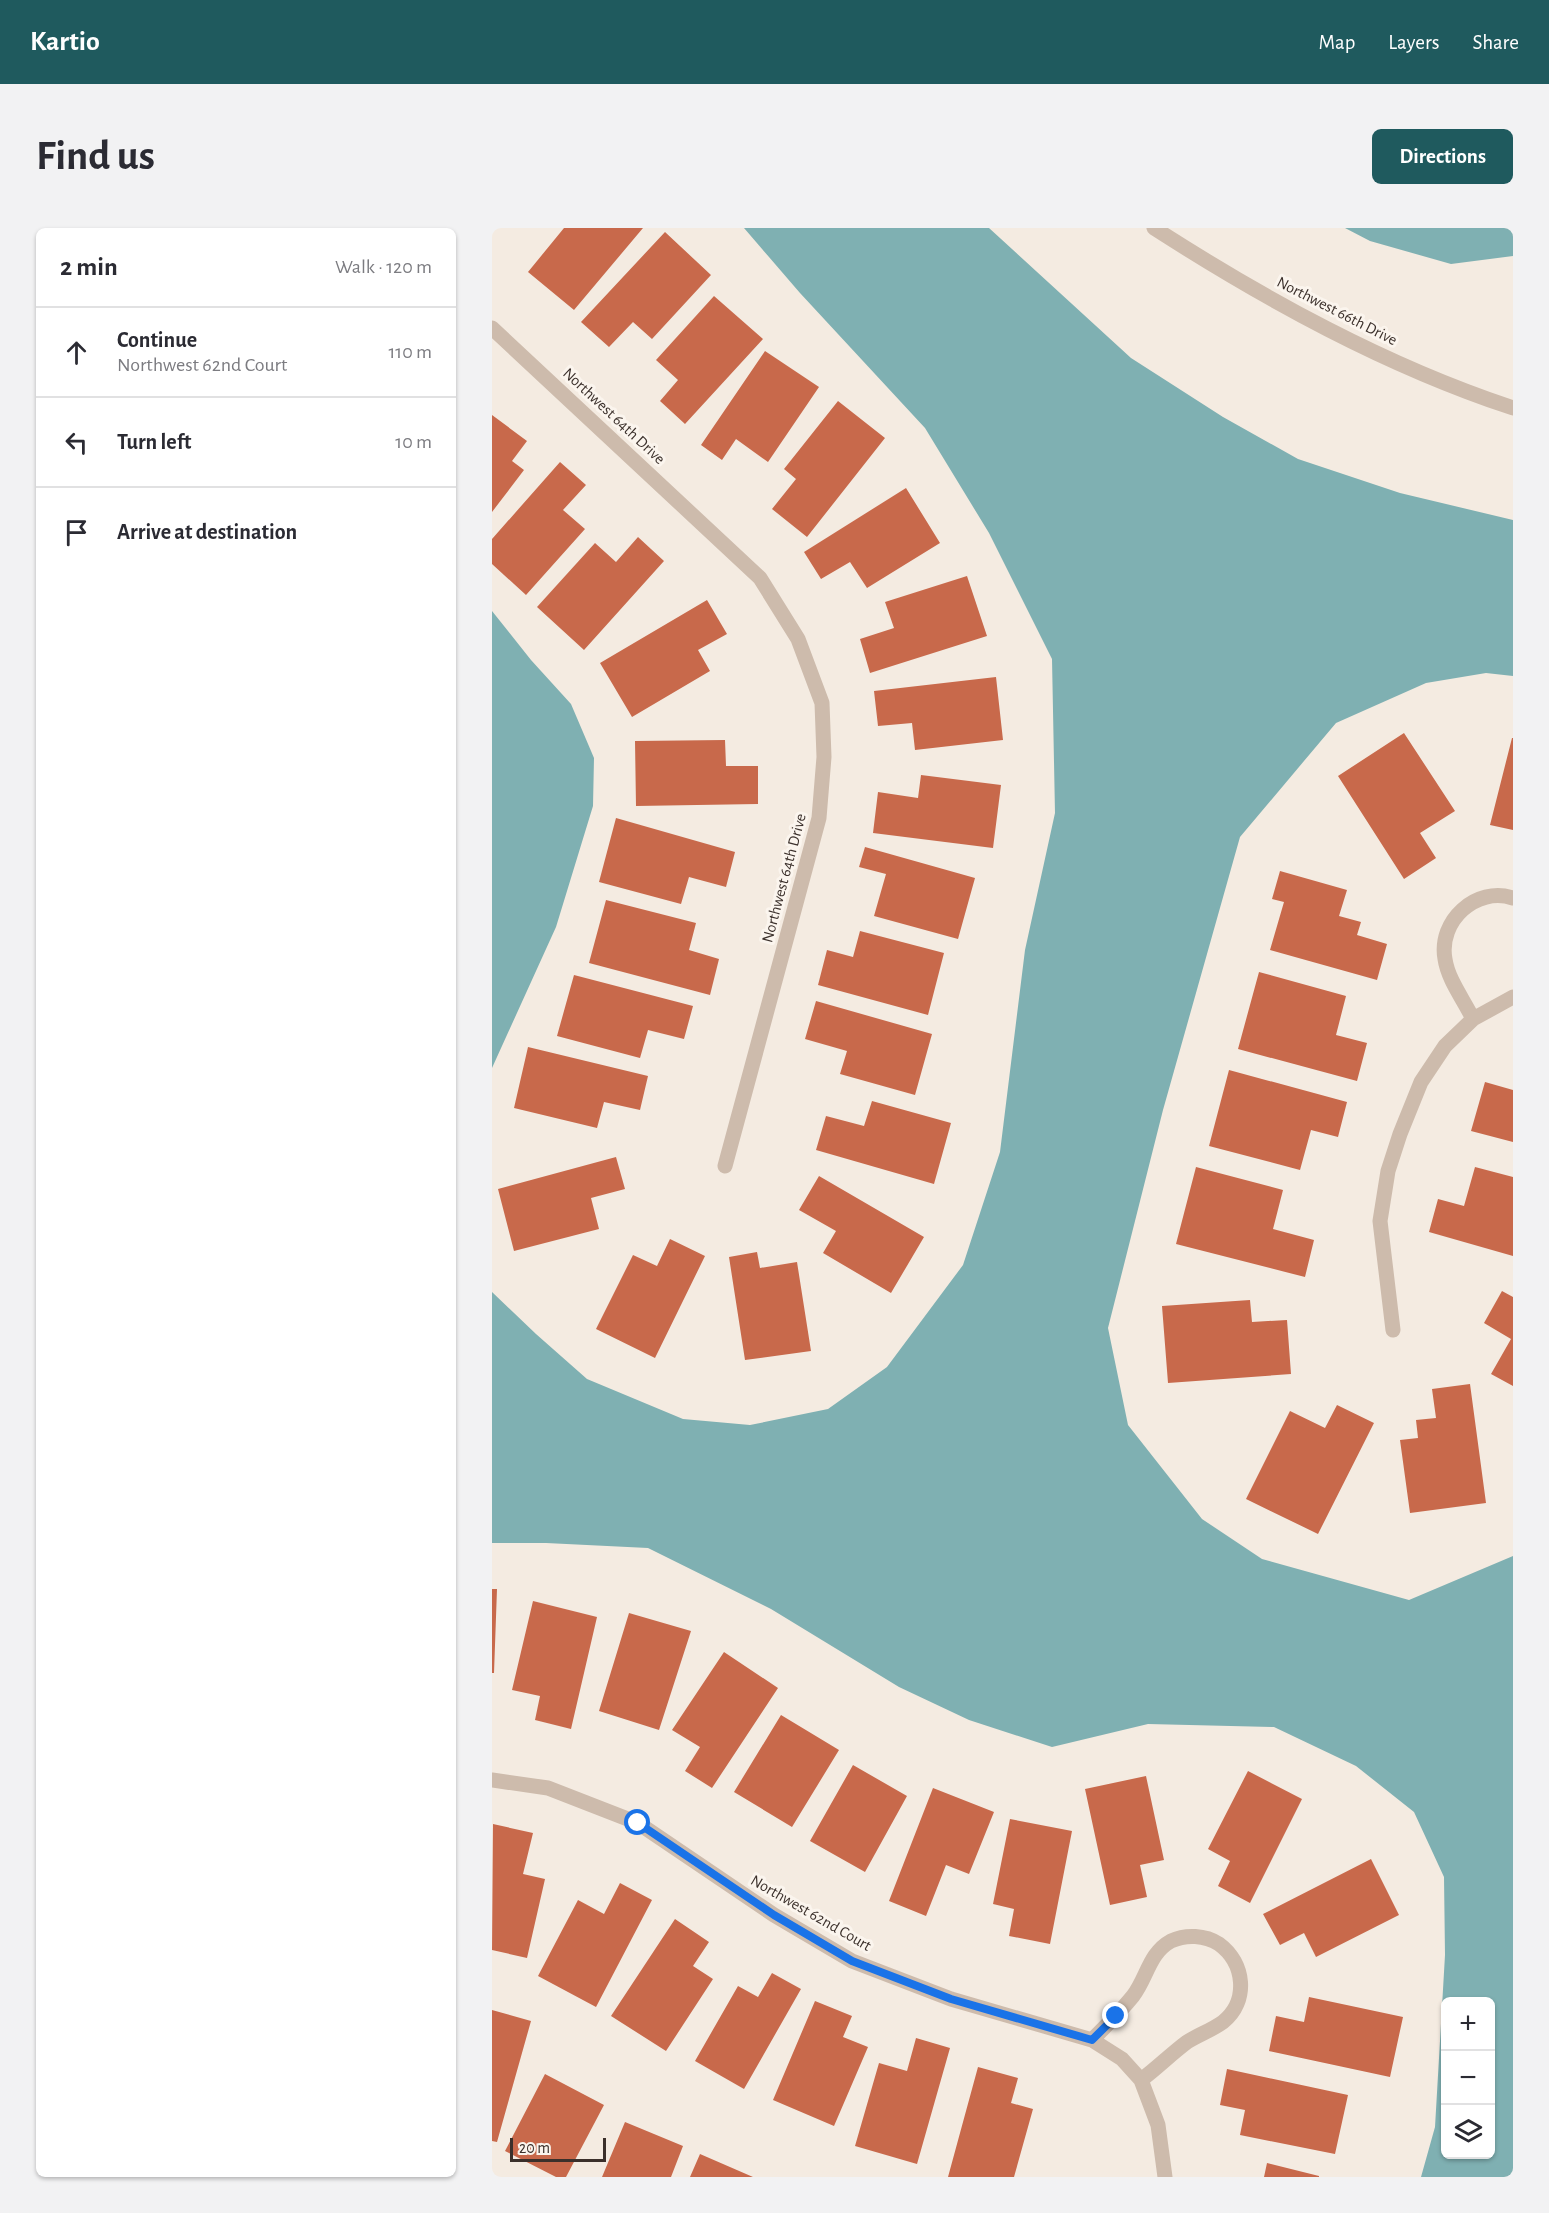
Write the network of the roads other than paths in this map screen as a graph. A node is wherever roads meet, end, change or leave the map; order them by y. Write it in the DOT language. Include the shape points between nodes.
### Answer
graph roads {
  1 [pos="1154,228"];
  2 [pos="492,328"];
  3 [pos="1513,408"];
  4 [pos="1513,898"];
  5 [pos="1513,997"];
  6 [pos="1473,1019"];
  7 [pos="725,1166"];
  8 [pos="1393,1330"];
  9 [pos="492,1780"];
  10 [pos="1092,2040"];
  11 [pos="1142,2080"];
  12 [pos="1165,2177"];
  1 -- 3 [label="street, Northwest 66th Drive" via="1221,271 1349,340 1470,394"];
  2 -- 7 [label="street, Northwest 64th Drive" via="760,578 798,639 822,703 824,757 819,818"];
  4 -- 6 [label="street" via="1491,896 1473,902 1450,926 1445,959"];
  5 -- 6 [label="street"];
  6 -- 8 [label="street" via="1445,1046 1421,1082 1388,1171 1380,1221"];
  9 -- 10 [label="street, Northwest 62nd Court" via="548,1788 638,1823 774,1915 852,1961 951,1999"];
  10 -- 11 [label="street, Northwest 62nd Court" via="1122,2059"];
  10 -- 11 [label="street" via="1134,1994 1150,1961 1171,1941 1200,1936 1227,1950 1237,1964 1241,1980 1240,1996 1233,2011"];
  11 -- 12 [label="street" via="1158,2125"];
}
